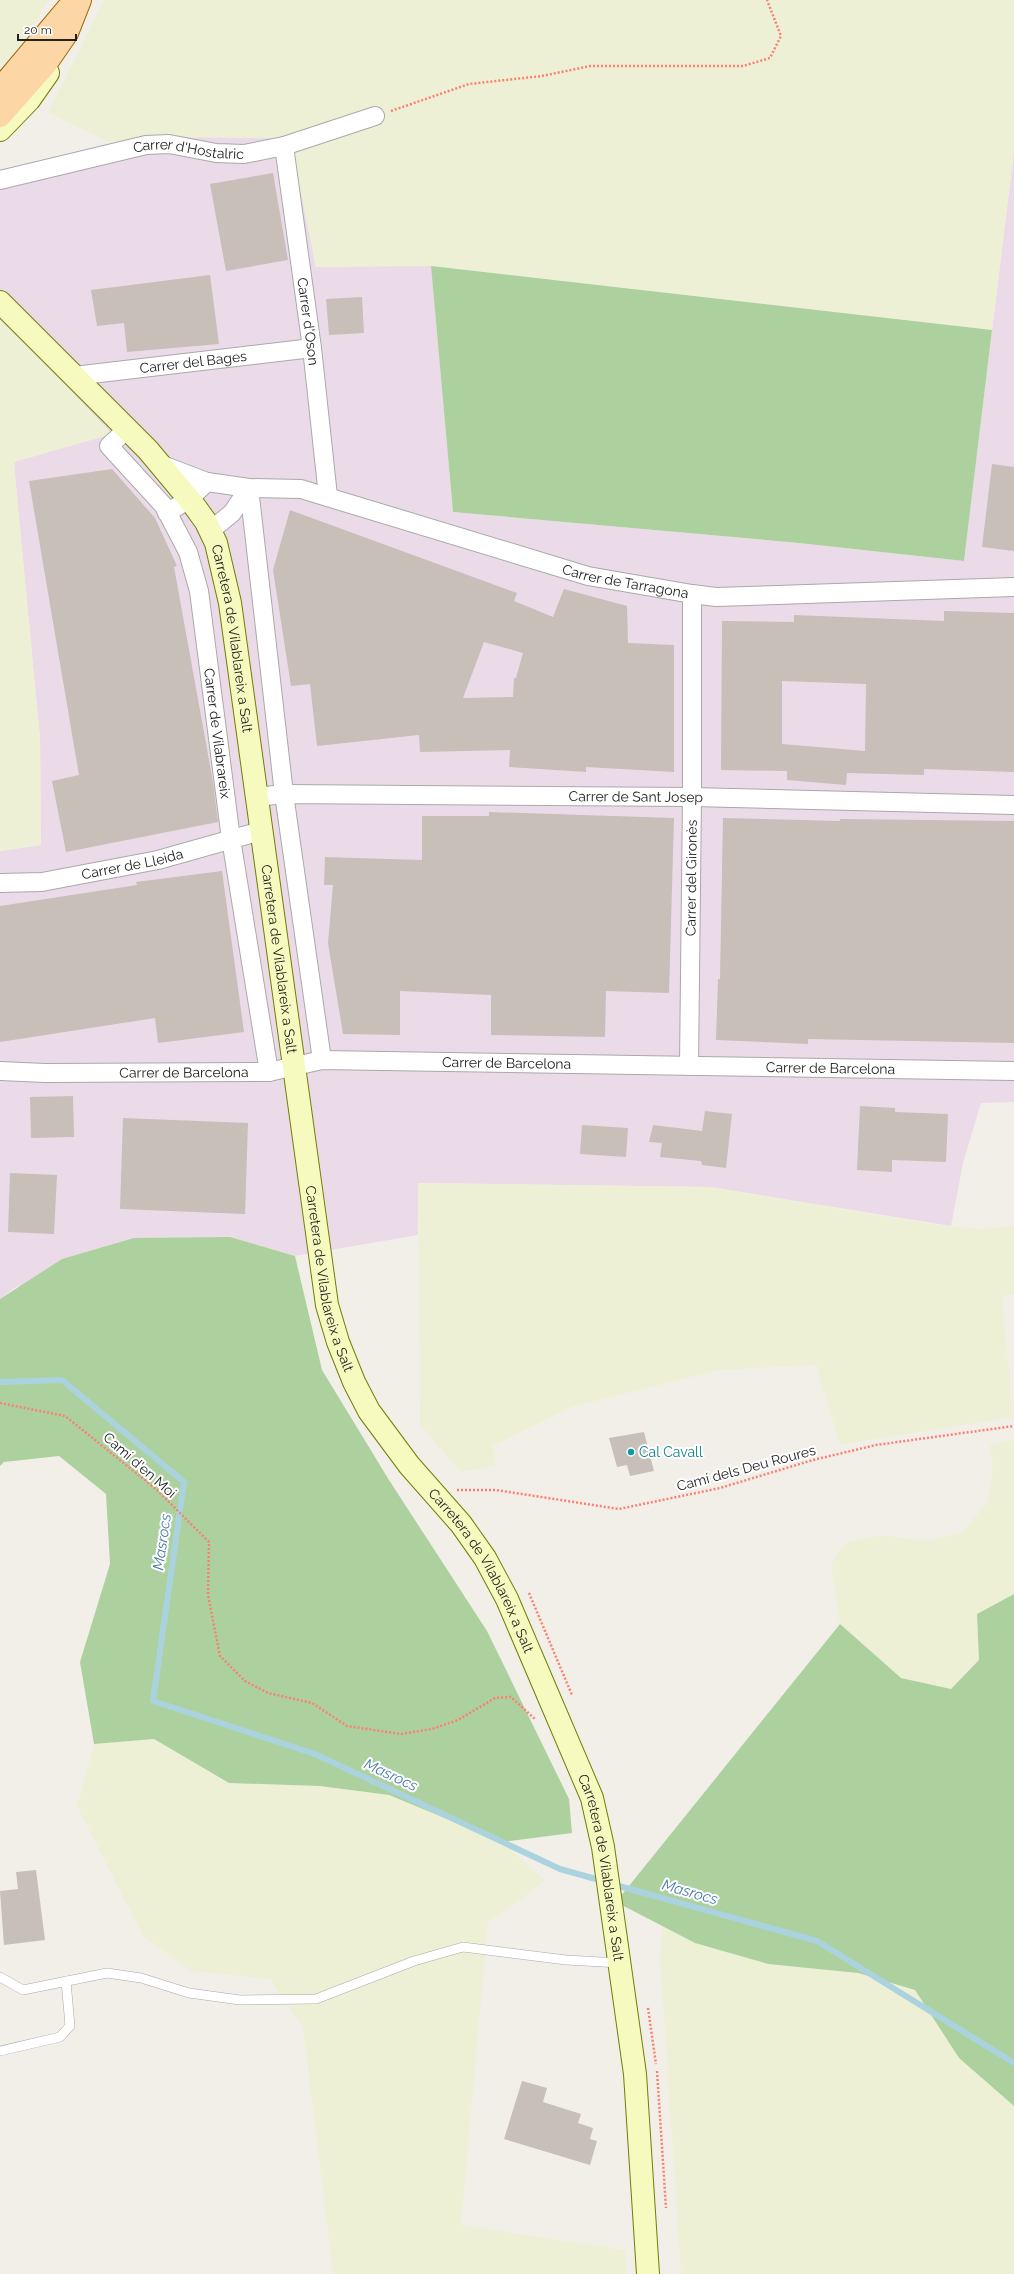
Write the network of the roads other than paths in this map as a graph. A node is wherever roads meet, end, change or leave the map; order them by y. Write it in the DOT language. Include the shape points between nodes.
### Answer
graph roads {
  1 [pos="75,0"];
  2 [pos="80,0"];
  3 [pos="55,51"];
  4 [pos="19,68"];
  5 [pos="0,88"];
  6 [pos="0,100"];
  7 [pos="0,116"];
  8 [pos="375,116"];
  9 [pos="0,130"];
  10 [pos="284,146"];
  11 [pos="0,180"];
  12 [pos="0,302"];
  13 [pos="312,348"];
  14 [pos="74,376"];
  15 [pos="127,429"];
  16 [pos="160,464"];
  17 [pos="207,482"];
  18 [pos="249,488"];
  19 [pos="328,496"];
  20 [pos="189,499"];
  21 [pos="167,513"];
  22 [pos="210,531"];
  23 [pos="1014,587"];
  24 [pos="692,594"];
  25 [pos="284,794"];
  26 [pos="257,797"];
  27 [pos="692,797"];
  28 [pos="1014,805"];
  29 [pos="261,831"];
  30 [pos="231,839"];
  31 [pos="0,883"];
  32 [pos="322,1060"];
  33 [pos="294,1065"];
  34 [pos="689,1066"];
  35 [pos="0,1071"];
  36 [pos="1014,1071"];
  37 [pos="268,1072"];
  38 [pos="620,1964"];
  39 [pos="0,1976"];
  40 [pos="66,1981"];
  41 [pos="0,2051"];
  42 [pos="648,2274"];
  1 -- 4 [label="main road"];
  2 -- 3 [label="main road" via="67,34"];
  3 -- 7 [label="main road"];
  3 -- 9 [label="street" via="47,74 29,100"];
  4 -- 5 [label="main road"];
  4 -- 6 [label="street" via="7,93"];
  8 -- 10 [label="street, Carrer d'Hostalric"];
  10 -- 11 [label="street, Carrer d'Hostalric" via="244,154 216,153 169,144 146,146"];
  10 -- 13 [label="street, Carrer d'Oson"];
  12 -- 14 [label="street, Carretera de Vilablareix a Salt"];
  13 -- 14 [label="street, Carrer del Bages"];
  13 -- 19 [label="street, Carrer d'Oson"];
  14 -- 15 [label="street, Carretera de Vilablareix a Salt"];
  15 -- 16 [label="street, Carretera de Vilablareix a Salt"];
  15 -- 21 [label="street, Carrer de Vilabrareix" via="109,446 164,506"];
  16 -- 17 [label="street, Carrer de Tarragona"];
  16 -- 20 [label="street, Carretera de Vilablareix a Salt"];
  17 -- 18 [label="street, Carrer de Tarragona"];
  17 -- 20 [label="street"];
  18 -- 19 [label="street, Carrer de Tarragona" via="301,489"];
  18 -- 22 [label="street" via="232,513"];
  18 -- 25 [label="street"];
  19 -- 24 [label="street, Carrer de Tarragona" via="588,576"];
  20 -- 21 [label="street"];
  20 -- 22 [label="street, Carretera de Vilablareix a Salt"];
  21 -- 30 [label="street, Carrer de Vilabrareix" via="188,552 199,591"];
  22 -- 26 [label="street, Carretera de Vilablareix a Salt" via="222,566 230,603"];
  23 -- 24 [label="street, Carrer de Tarragona" via="716,597"];
  24 -- 27 [label="street, Carrer del Gironès"];
  25 -- 26 [label="street, Carrer de Sant Josep"];
  25 -- 27 [label="street, Carrer de Sant Josep"];
  25 -- 32 [label="street"];
  26 -- 29 [label="street, Carretera de Vilablareix a Salt"];
  27 -- 28 [label="street, Carrer de Sant Josep"];
  27 -- 34 [label="street, Carrer del Gironès"];
  29 -- 30 [label="street, Carrer de Lleida"];
  29 -- 33 [label="street, Carretera de Vilablareix a Salt"];
  30 -- 31 [label="street, Carrer de Lleida" via="158,860 50,881"];
  30 -- 37 [label="street, Carrer de Vilabrareix"];
  32 -- 33 [label="street, Carrer de Barcelona"];
  32 -- 34 [label="street, Carrer de Barcelona"];
  33 -- 37 [label="street, Carrer de Barcelona"];
  33 -- 38 [label="street, Carretera de Vilablareix a Salt" via="320,1264 327,1305 338,1342 369,1411 409,1465 461,1524 485,1558 507,1599 592,1798 607,1873"];
  34 -- 36 [label="street, Carrer de Barcelona"];
  35 -- 37 [label="street, Carrer de Barcelona"];
  38 -- 40 [label="lane" via="463,1947 414,1962 316,1999 240,2000 189,1993 141,1978 107,1973"];
  38 -- 42 [label="street, Carretera de Vilablareix a Salt" via="638,2104"];
  39 -- 40 [label="lane" via="23,1990"];
  40 -- 41 [label="lane" via="70,2026 60,2037"];
}
